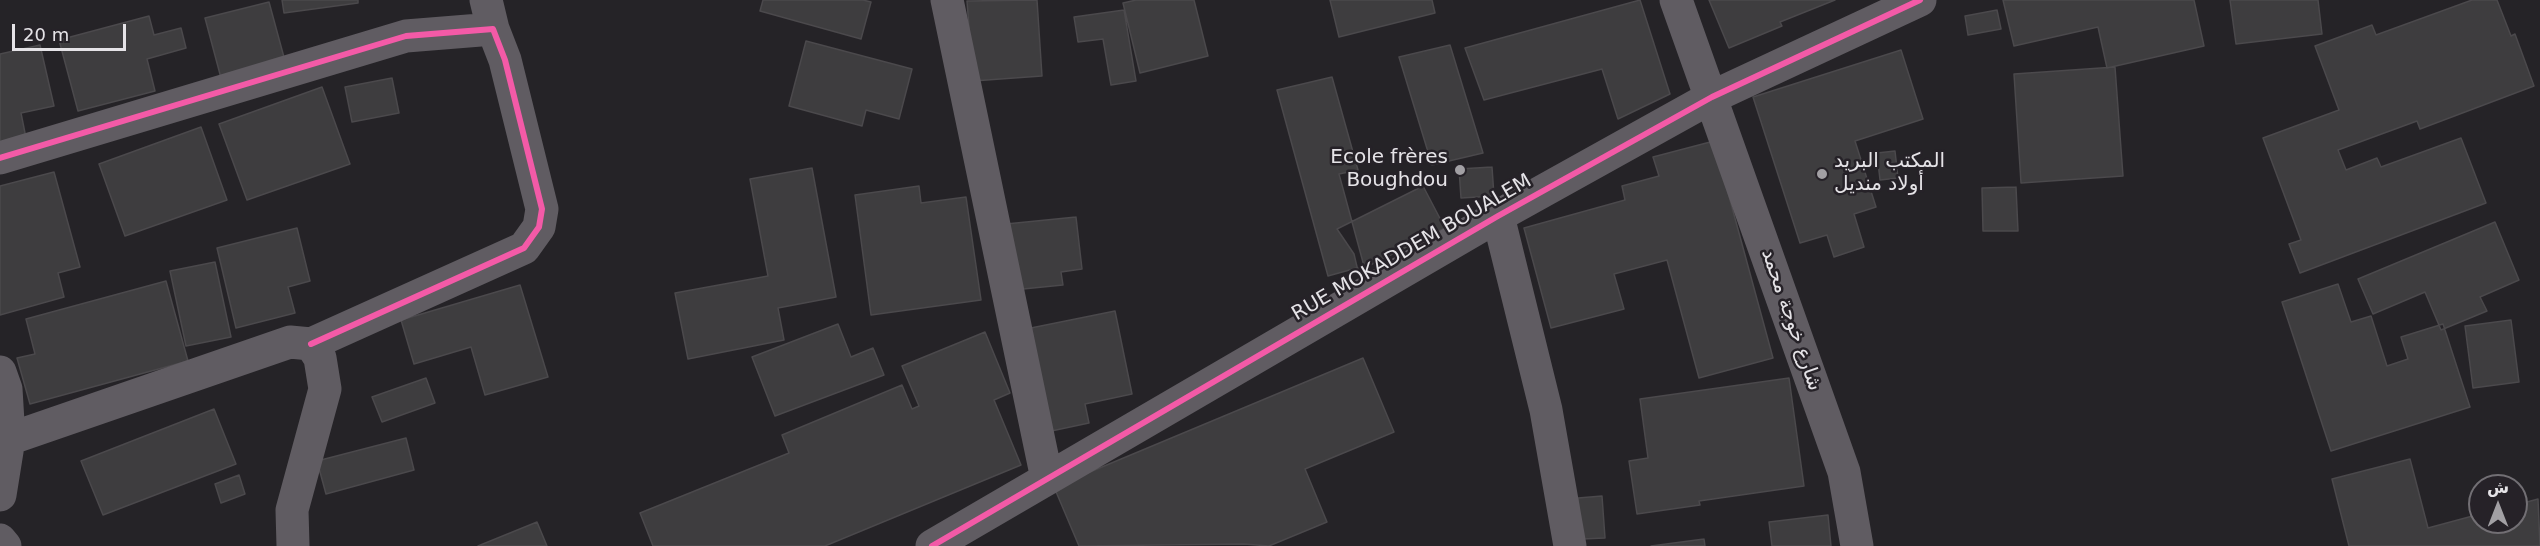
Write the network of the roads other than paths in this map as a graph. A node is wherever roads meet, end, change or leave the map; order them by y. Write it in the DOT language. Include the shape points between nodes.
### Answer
graph roads {
  1 [pos="947,0"];
  2 [pos="1676,0"];
  3 [pos="1920,0"];
  4 [pos="490,15"];
  5 [pos="1712,97"];
  6 [pos="0,158"];
  7 [pos="1498,216"];
  8 [pos="311,344"];
  9 [pos="0,372"];
  10 [pos="9,439"];
  11 [pos="1047,479"];
  12 [pos="0,495"];
  13 [pos="0,540"];
  14 [pos="5,546"];
  15 [pos="293,546"];
  16 [pos="932,546"];
  17 [pos="1570,546"];
  18 [pos="1857,546"];
  1 -- 11 [label="street"];
  2 -- 5 [label="street, شارع خوجة محمد"];
  3 -- 5 [label="street, RUE MOKADDEM BOUALEM"];
  4 -- 6 [label="street" via="406,36"];
  4 -- 8 [label="street" via="542,209 539,227 524,248"];
  5 -- 7 [label="street, RUE MOKADDEM BOUALEM"];
  5 -- 18 [label="street, شارع خوجة محمد" via="1845,472"];
  7 -- 11 [label="street, RUE MOKADDEM BOUALEM"];
  7 -- 17 [label="street" via="1546,410"];
  8 -- 10 [label="street" via="290,342"];
  8 -- 15 [label="street" via="320,358 325,388 292,510"];
  9 -- 10 [label="street" via="6,389"];
  10 -- 12 [label="street"];
  11 -- 16 [label="street, RUE MOKADDEM BOUALEM"];
  13 -- 14 [label="street"];
}
